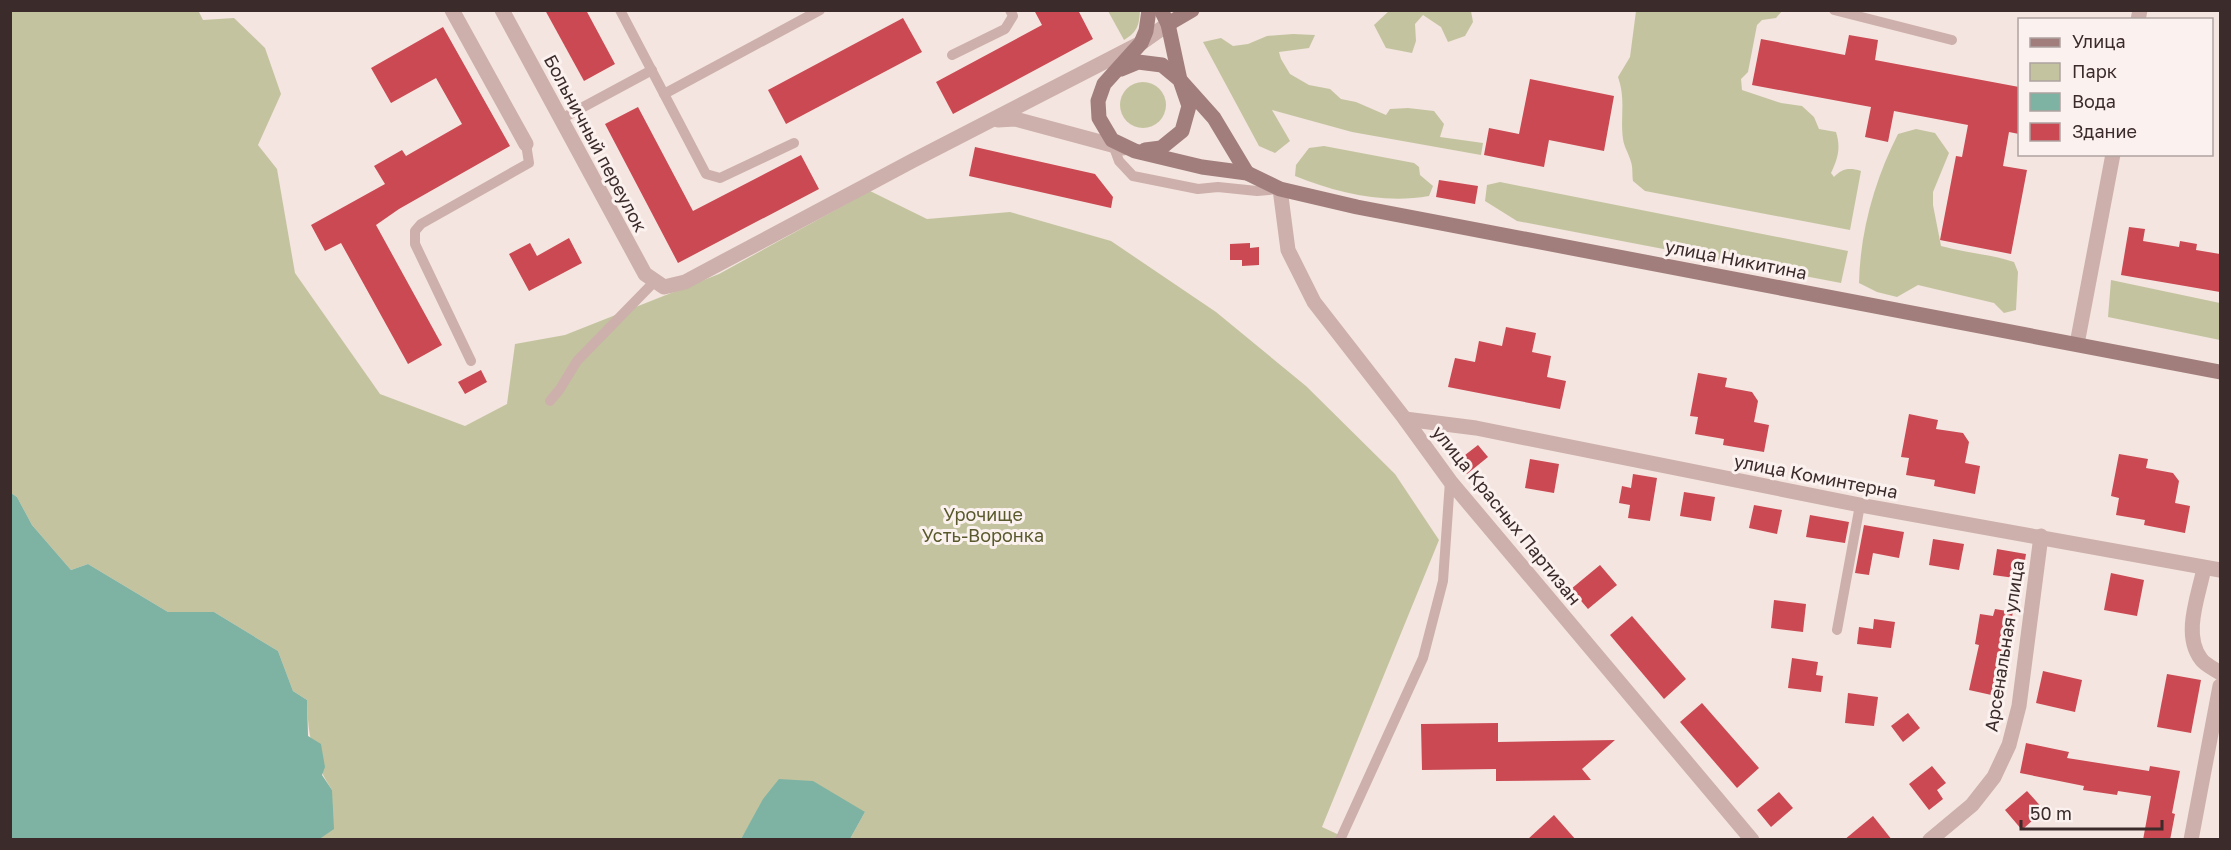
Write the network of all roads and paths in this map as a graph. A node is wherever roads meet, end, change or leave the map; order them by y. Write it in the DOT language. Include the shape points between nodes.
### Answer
graph roads {
  1 [pos="452,10"];
  2 [pos="502,10"];
  3 [pos="620,10"];
  4 [pos="820,10"];
  5 [pos="1010,10"];
  6 [pos="1149,10"];
  7 [pos="1192,10"];
  8 [pos="1834,10"];
  9 [pos="1164,17"];
  10 [pos="1952,40"];
  11 [pos="1141,43"];
  12 [pos="952,55"];
  13 [pos="652,70"];
  14 [pos="1116,71"];
  15 [pos="1180,80"];
  16 [pos="664,94"];
  17 [pos="1099,118"];
  18 [pos="561,119"];
  19 [pos="989,121"];
  20 [pos="794,143"];
  21 [pos="526,144"];
  22 [pos="1115,147"];
  23 [pos="1135,151"];
  24 [pos="2113,156"];
  25 [pos="1247,173"];
  26 [pos="1280,189"];
  27 [pos="659,284"];
  28 [pos="2077,344"];
  29 [pos="471,361"];
  30 [pos="2220,372"];
  31 [pos="550,401"];
  32 [pos="1405,419"];
  33 [pos="1450,481"];
  34 [pos="1860,505"];
  35 [pos="2040,536"];
  36 [pos="2204,568"];
  37 [pos="2220,570"];
  38 [pos="1837,630"];
  39 [pos="2220,673"];
  40 [pos="2220,686"];
  41 [pos="1340,840"];
  42 [pos="1752,840"];
  43 [pos="1930,840"];
  44 [pos="2191,840"];
  1 -- 21 [label="street"];
  2 -- 18 [label="street, Больничный переулок"];
  3 -- 13 [label="lane"];
  4 -- 16 [label="lane"];
  5 -- 12 [label="lane" via="1013,16 1005,29"];
  6 -- 11 [label="main road"];
  7 -- 9 [label="main road"];
  8 -- 10 [label="lane"];
  9 -- 11 [label="street"];
  9 -- 15 [label="main road"];
  11 -- 14 [label="main road"];
  11 -- 19 [label="street"];
  13 -- 16 [label="lane"];
  13 -- 18 [label="lane"];
  14 -- 15 [label="main road" via="1138,62 1162,65"];
  14 -- 17 [label="main road" via="1104,84 1098,100"];
  15 -- 23 [label="main road" via="1189,106 1182,131 1161,148"];
  15 -- 25 [label="main road" via="1214,118"];
  16 -- 20 [label="lane" via="706,174 720,178"];
  17 -- 22 [label="lane"];
  17 -- 23 [label="main road" via="1112,140"];
  18 -- 27 [label="street, Больничный переулок" via="645,274"];
  19 -- 22 [label="street" via="1015,119"];
  19 -- 27 [label="street" via="685,282"];
  21 -- 29 [label="lane" via="529,163 415,231 415,244"];
  22 -- 23 [label="street"];
  22 -- 26 [label="lane" via="1119,161 1133,176 1197,189"];
  23 -- 25 [label="main road"];
  24 -- 28 [label="street"];
  25 -- 26 [label="main road, улица Никитина"];
  26 -- 28 [label="main road, улица Никитина"];
  26 -- 32 [label="street, улица Красных Партизан" via="1288,250 1314,302"];
  27 -- 31 [label="lane" via="577,361"];
  28 -- 30 [label="main road, улица Никитина"];
  32 -- 33 [label="street, улица Красных Партизан"];
  32 -- 34 [label="street, улица Коминтерна" via="1476,428"];
  33 -- 41 [label="lane" via="1443,580 1423,658"];
  33 -- 42 [label="street, улица Красных Партизан"];
  34 -- 35 [label="street, улица Коминтерна"];
  34 -- 38 [label="lane"];
  35 -- 36 [label="street, улица Коминтерна"];
  35 -- 43 [label="street, Арсенальная улица" via="2019,706 2009,745 1994,777 1972,804"];
  36 -- 37 [label="street, улица Коминтерна"];
  36 -- 39 [label="street" via="2192,629 2194,645 2202,661"];
  40 -- 44 [label="street"];
}
